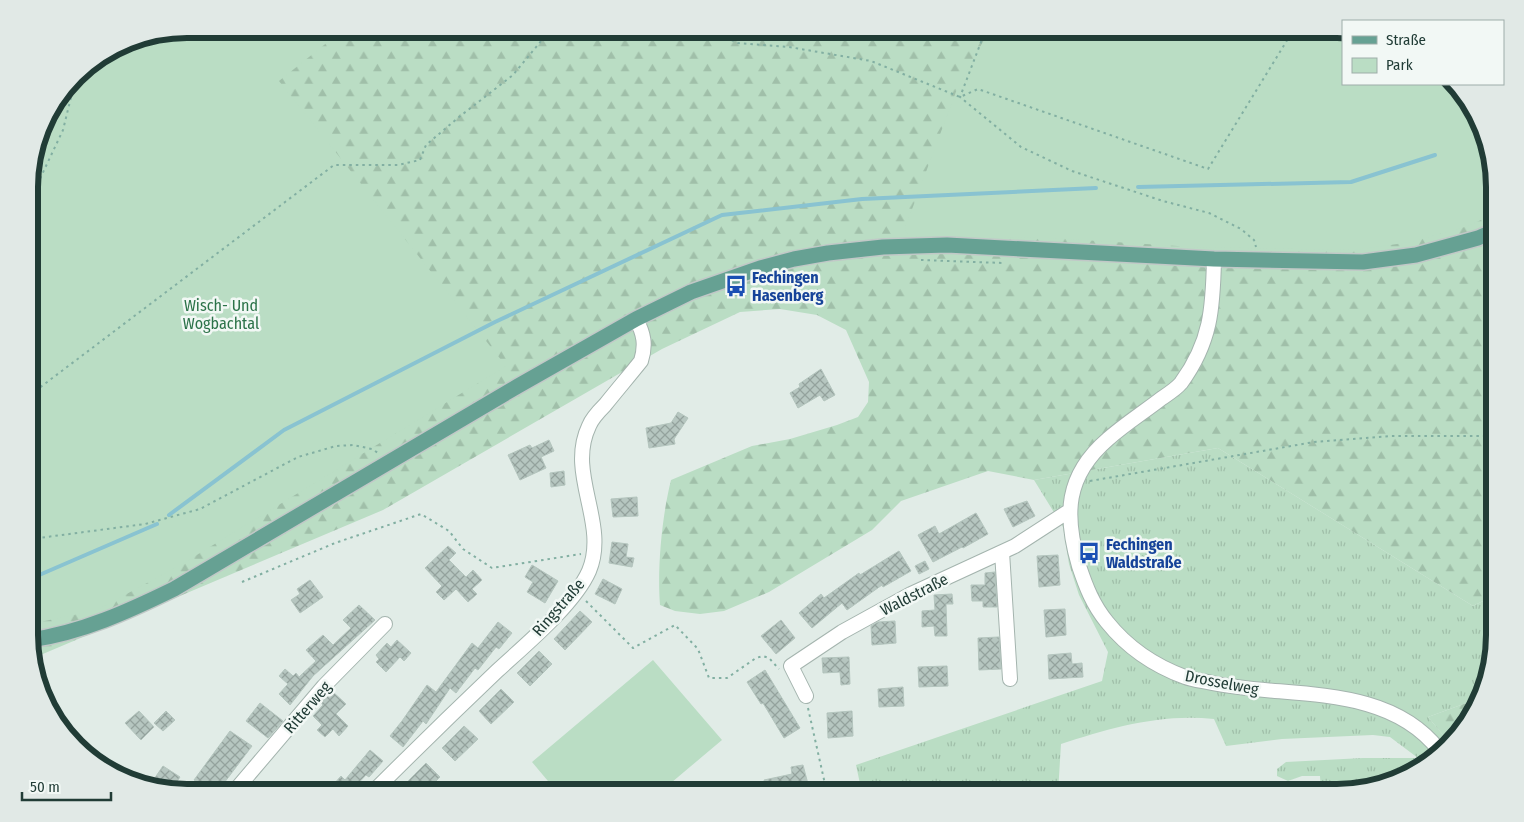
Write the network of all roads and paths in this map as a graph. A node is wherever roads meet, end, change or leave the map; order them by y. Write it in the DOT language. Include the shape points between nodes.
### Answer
graph roads {
  1 [pos="544,38"];
  2 [pos="726,38"];
  3 [pos="983,38"];
  4 [pos="1288,38"];
  5 [pos="73,91"];
  6 [pos="960,97"];
  7 [pos="38,183"];
  8 [pos="1486,234"];
  9 [pos="1214,259"];
  10 [pos="1260,260"];
  11 [pos="636,319"];
  12 [pos="38,389"];
  13 [pos="1486,436"];
  14 [pos="391,461"];
  15 [pos="1075,484"];
  16 [pos="1069,511"];
  17 [pos="38,538"];
  18 [pos="594,552"];
  19 [pos="1002,552"];
  20 [pos="242,582"];
  21 [pos="576,591"];
  22 [pos="385,624"];
  23 [pos="38,638"];
  24 [pos="791,666"];
  25 [pos="1010,679"];
  26 [pos="806,696"];
  27 [pos="1436,747"];
  28 [pos="241,784"];
  29 [pos="381,784"];
  30 [pos="825,784"];
  1 -- 12 [label="path" via="514,74 426,145 420,160 398,165 334,166"];
  2 -- 6 [label="path" via="738,44 789,47 871,60"];
  3 -- 6 [label="path"];
  4 -- 6 [label="path" via="1208,169 978,89"];
  5 -- 7 [label="path" via="63,130"];
  6 -- 10 [label="path" via="1021,147 1072,171 1209,213 1241,229 1254,240"];
  8 -- 10 [label="main road" via="1416,255 1363,262"];
  9 -- 10 [label="main road"];
  9 -- 11 [label="main road" via="947,245 883,247 794,259 760,268 691,292"];
  9 -- 15 [label="street" via="1211,316 1194,363 1179,386 1108,439"];
  11 -- 14 [label="main road"];
  11 -- 18 [label="street, Ringstraße" via="642,329 645,349 641,361 589,426 583,444 581,460"];
  13 -- 15 [label="path" via="1392,436 1314,442"];
  14 -- 17 [label="path" via="372,449 336,446 298,457 200,509 145,524"];
  14 -- 23 [label="main road" via="174,589 133,609 74,630"];
  15 -- 16 [label="street"];
  16 -- 19 [label="street, Waldstraße"];
  16 -- 27 [label="street, Drosselweg" via="1074,549 1094,606 1126,642 1156,664 1186,677 1232,687 1356,701 1387,711 1413,726"];
  18 -- 20 [label="path" via="492,568 463,549 449,531 421,514 335,543"];
  18 -- 21 [label="street, Ringstraße" via="588,571"];
  19 -- 24 [label="street, Waldstraße" via="911,594 842,632"];
  19 -- 25 [label="street"];
  21 -- 24 [label="path" via="633,648 674,625 698,649 709,678 727,678 763,656 781,672"];
  21 -- 29 [label="street, Ringstraße" via="556,616"];
  22 -- 28 [label="street, Ritterweg" via="324,686"];
  24 -- 26 [label="street"];
  26 -- 30 [label="path"];
}
